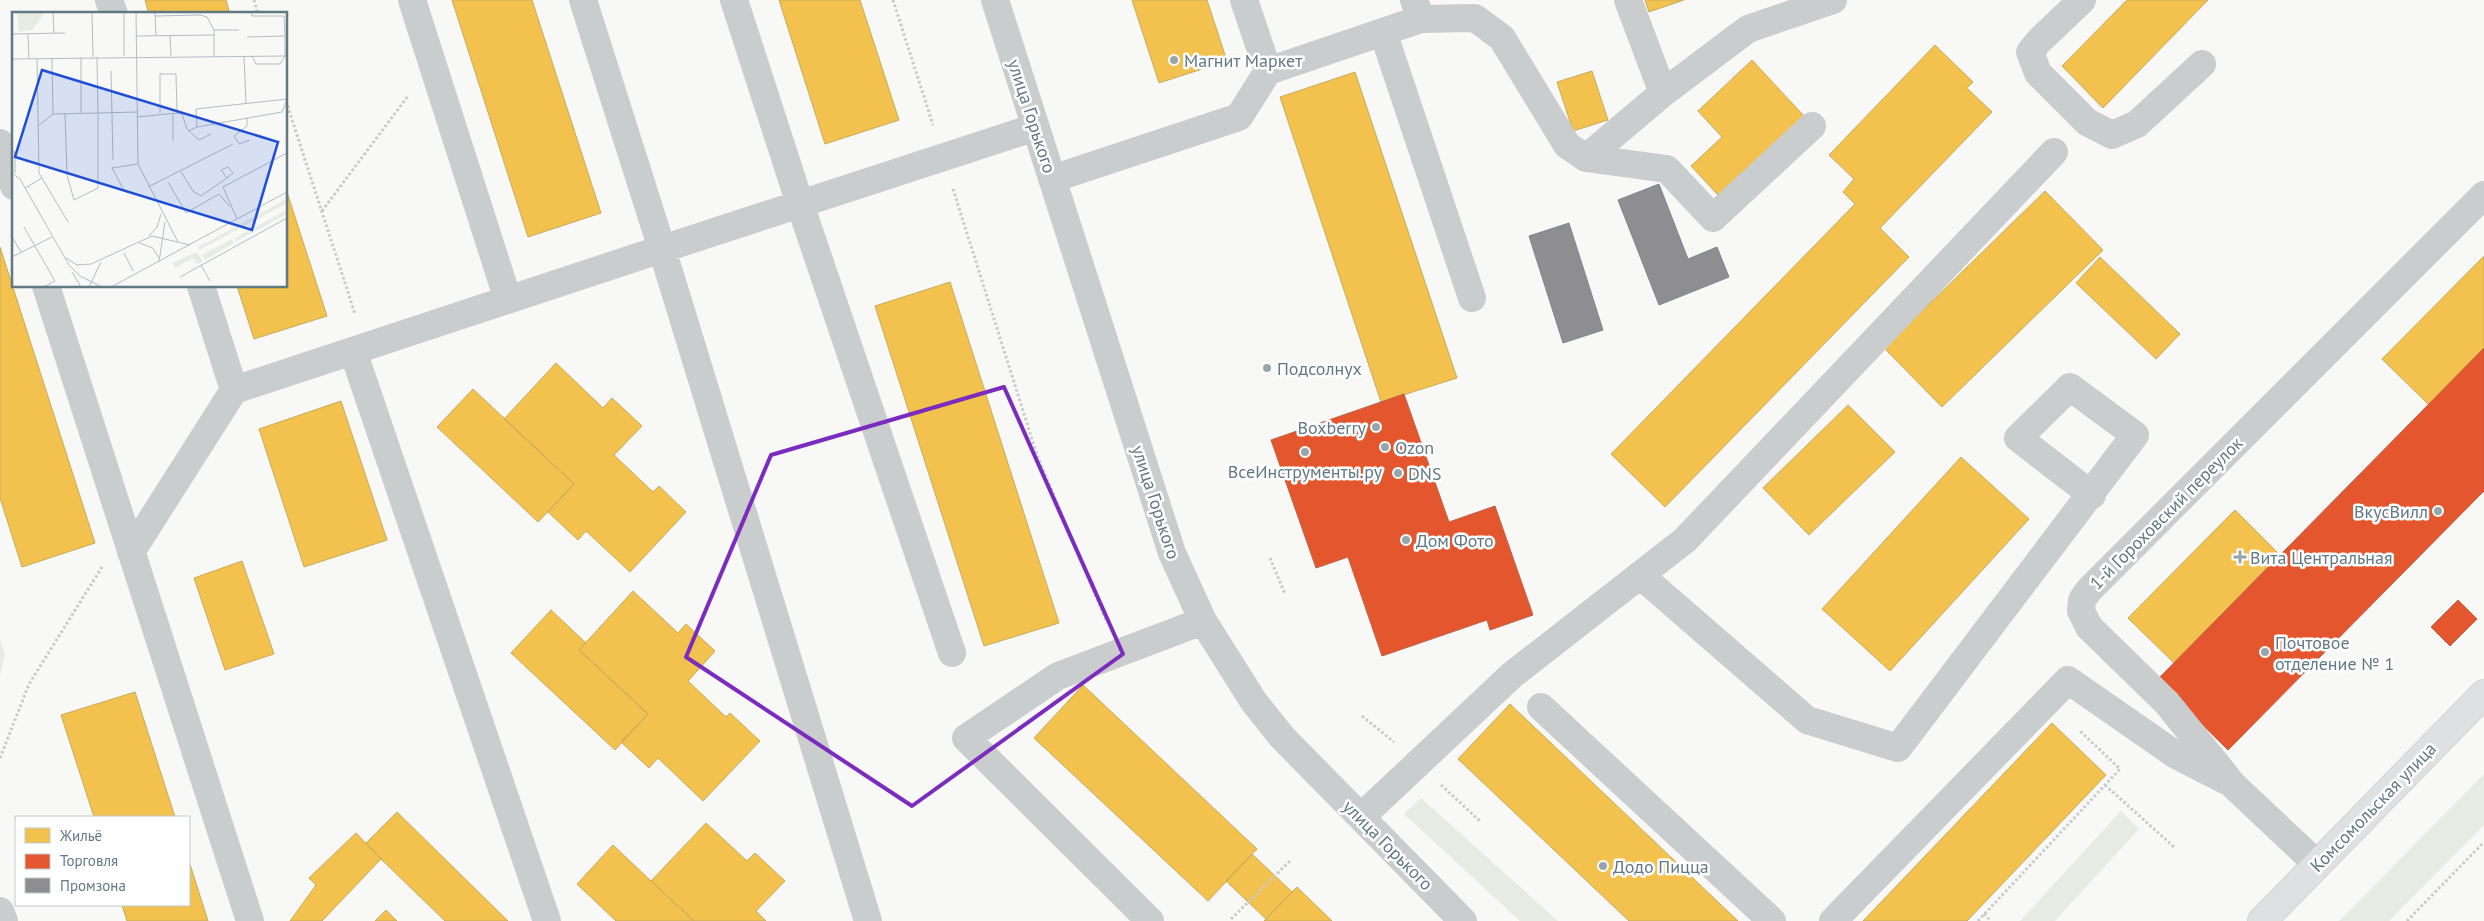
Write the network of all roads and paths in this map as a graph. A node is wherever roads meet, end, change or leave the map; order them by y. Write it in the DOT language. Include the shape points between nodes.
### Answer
graph roads {
  1 [pos="109,0"];
  2 [pos="412,0"];
  3 [pos="583,0"];
  4 [pos="734,0"];
  5 [pos="893,0"];
  6 [pos="995,0"];
  7 [pos="1244,0"];
  8 [pos="1628,0"];
  9 [pos="1832,0"];
  10 [pos="2082,0"];
  11 [pos="1418,10"];
  12 [pos="113,12"];
  13 [pos="1382,32"];
  14 [pos="432,62"];
  15 [pos="2202,64"];
  16 [pos="1268,71"];
  17 [pos="1663,93"];
  18 [pos="288,107"];
  19 [pos="1812,126"];
  20 [pos="1036,127"];
  21 [pos="0,143"];
  22 [pos="2054,152"];
  23 [pos="943,157"];
  24 [pos="1586,158"];
  25 [pos="1052,179"];
  26 [pos="12,180"];
  27 [pos="2484,195"];
  28 [pos="800,204"];
  29 [pos="322,212"];
  30 [pos="662,249"];
  31 [pos="47,288"];
  32 [pos="202,288"];
  33 [pos="1472,298"];
  34 [pos="508,300"];
  35 [pos="359,349"];
  36 [pos="234,390"];
  37 [pos="2092,495"];
  38 [pos="128,542"];
  39 [pos="1270,558"];
  40 [pos="1640,575"];
  41 [pos="1285,594"];
  42 [pos="1104,614"];
  43 [pos="1203,621"];
  44 [pos="952,653"];
  45 [pos="2484,694"];
  46 [pos="2048,700"];
  47 [pos="1541,707"];
  48 [pos="1362,716"];
  49 [pos="1395,743"];
  50 [pos="0,758"];
  51 [pos="1435,780"];
  52 [pos="2105,785"];
  53 [pos="2233,785"];
  54 [pos="1361,817"];
  55 [pos="1481,822"];
  56 [pos="2484,842"];
  57 [pos="2174,847"];
  58 [pos="1291,860"];
  59 [pos="2317,864"];
  60 [pos="0,911"];
  61 [pos="1984,914"];
  62 [pos="1231,919"];
  63 [pos="4,921"];
  64 [pos="250,921"];
  65 [pos="547,921"];
  66 [pos="868,921"];
  67 [pos="1150,921"];
  68 [pos="1463,921"];
  69 [pos="1772,921"];
  70 [pos="1833,921"];
  71 [pos="1978,921"];
  72 [pos="1991,921"];
  73 [pos="2262,921"];
  74 [pos="2407,921"];
  1 -- 12 [label="street"];
  2 -- 14 [label="street"];
  3 -- 30 [label="street"];
  4 -- 28 [label="street"];
  5 -- 23 [label="path"];
  6 -- 20 [label="street, улица Горького"];
  7 -- 16 [label="street"];
  8 -- 17 [label="street"];
  9 -- 17 [label="street" via="1748,29"];
  10 -- 15 [label="street" via="2030,52 2038,73 2087,122 2112,135 2137,124"];
  11 -- 13 [label="street"];
  11 -- 24 [label="street" via="1475,18 1502,38 1567,145"];
  13 -- 16 [label="street"];
  13 -- 33 [label="street"];
  14 -- 29 [label="path"];
  14 -- 34 [label="street"];
  16 -- 25 [label="street" via="1239,117"];
  17 -- 24 [label="street"];
  18 -- 29 [label="path"];
  19 -- 24 [label="street" via="1713,218 1667,168"];
  20 -- 23 [label="street"];
  20 -- 25 [label="street, улица Горького"];
  21 -- 26 [label="street"];
  22 -- 40 [label="street" via="1684,540"];
  23 -- 28 [label="street"];
  23 -- 42 [label="path" via="1037,455"];
  25 -- 43 [label="street, улица Горького" via="1172,553"];
  27 -- 53 [label="street, 1-й Гороховский переулок" via="2082,600 2081,611 2090,627 2176,713"];
  28 -- 30 [label="street"];
  28 -- 44 [label="street"];
  29 -- 35 [label="path"];
  30 -- 34 [label="street"];
  30 -- 66 [label="street"];
  31 -- 38 [label="street"];
  32 -- 36 [label="street"];
  34 -- 35 [label="street"];
  35 -- 36 [label="street"];
  35 -- 65 [label="street"];
  36 -- 38 [label="street"];
  37 -- 40 [label="street" via="1898,748 1807,720"];
  38 -- 50 [label="path" via="28,684"];
  38 -- 64 [label="street"];
  39 -- 41 [label="path"];
  40 -- 54 [label="street" via="1512,675"];
  43 -- 54 [label="street, улица Горького" via="1259,709 1282,737"];
  43 -- 67 [label="street" via="1058,676 966,738"];
  45 -- 59 [label="main road, Комсомольская улица"];
  46 -- 52 [label="path" via="2120,769"];
  46 -- 53 [label="street" via="2068,680 2176,754"];
  46 -- 70 [label="street"];
  47 -- 69 [label="street"];
  48 -- 49 [label="path"];
  51 -- 55 [label="path"];
  52 -- 57 [label="path"];
  52 -- 61 [label="path"];
  53 -- 59 [label="street, 1-й Гороховский переулок"];
  54 -- 68 [label="street, улица Горького"];
  56 -- 74 [label="path"];
  58 -- 62 [label="path"];
  59 -- 73 [label="main road, Комсомольская улица"];
  60 -- 63 [label="street"];
  61 -- 71 [label="path"];
  61 -- 72 [label="path"];
}
